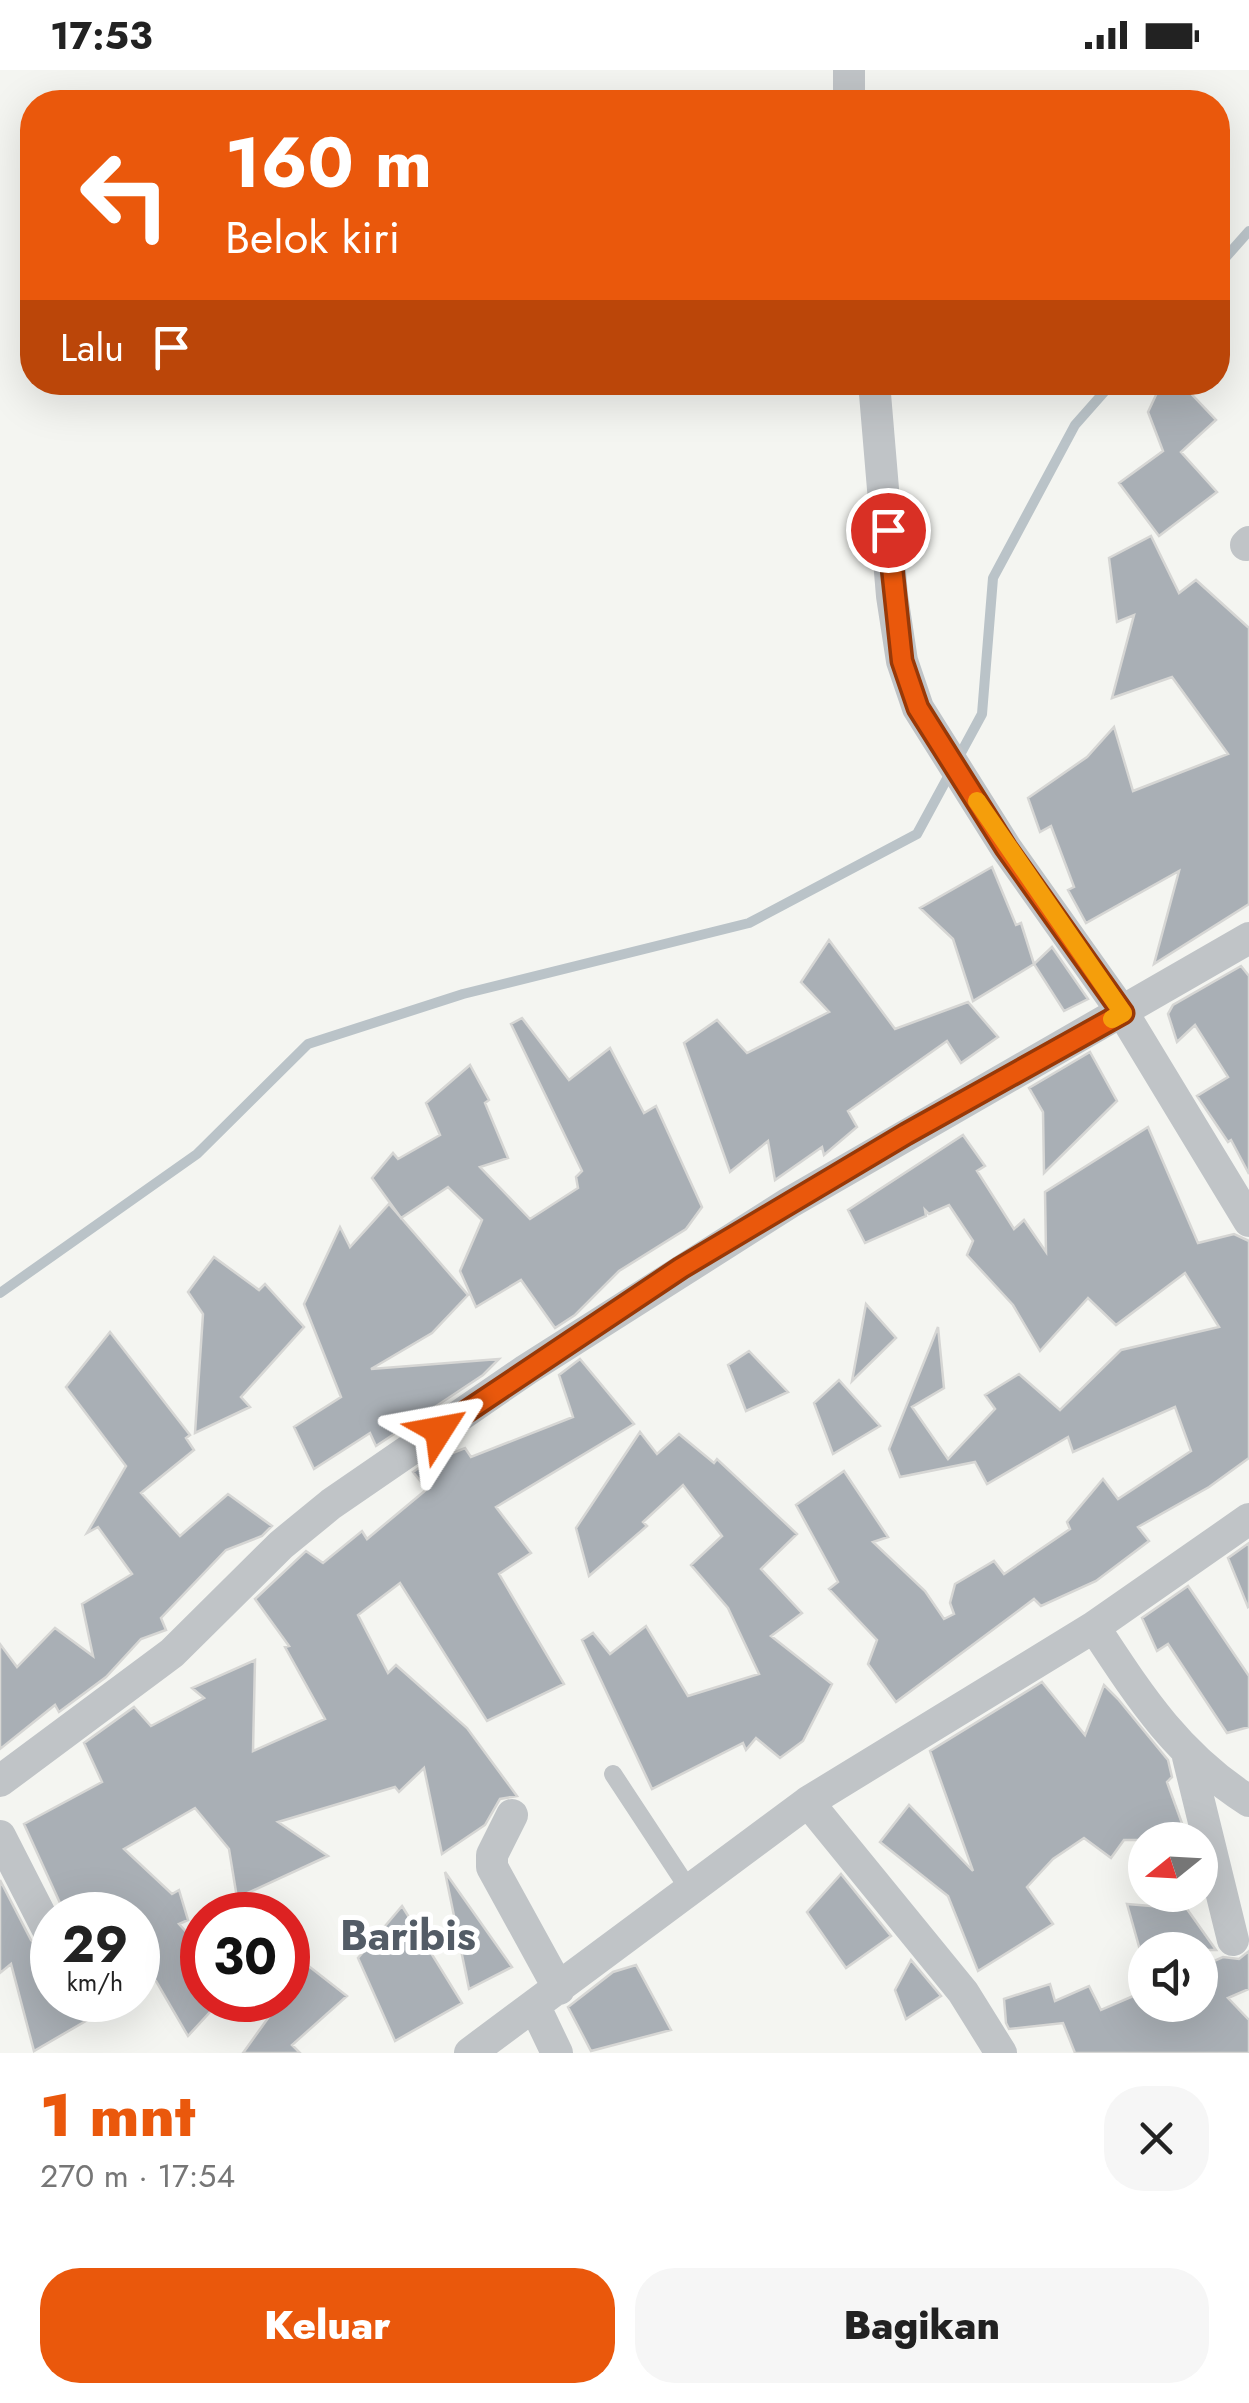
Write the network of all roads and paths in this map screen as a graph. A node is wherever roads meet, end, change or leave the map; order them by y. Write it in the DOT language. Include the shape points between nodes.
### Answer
graph roads {
  1 [pos="875,395"];
  2 [pos="1249,938"];
  3 [pos="1123,1013"];
  4 [pos="1249,1222"];
  5 [pos="1249,1519"];
  6 [pos="1094,1627"];
  7 [pos="1188,1756"];
  8 [pos="613,1774"];
  9 [pos="0,1780"];
  10 [pos="808,1802"];
  11 [pos="1249,1802"];
  12 [pos="512,1815"];
  13 [pos="0,1836"];
  14 [pos="688,1888"];
  15 [pos="30,1895"];
  16 [pos="1234,1940"];
  17 [pos="547,1998"];
  18 [pos="470,2053"];
  19 [pos="557,2053"];
  20 [pos="1001,2053"];
  1 -- 3 [label="street" via="892,596 918,708 1006,848"];
  2 -- 3 [label="street"];
  3 -- 4 [label="street"];
  3 -- 9 [label="street" via="681,1268 380,1470 281,1545 172,1653"];
  5 -- 6 [label="street"];
  6 -- 7 [label="street"];
  6 -- 10 [label="street"];
  7 -- 11 [label="street"];
  7 -- 16 [label="street"];
  8 -- 14 [label="lane"];
  10 -- 14 [label="street"];
  10 -- 20 [label="street" via="963,1992"];
  12 -- 17 [label="street" via="492,1866"];
  13 -- 15 [label="street"];
  14 -- 17 [label="street"];
  17 -- 18 [label="street"];
  17 -- 19 [label="street"];
}
